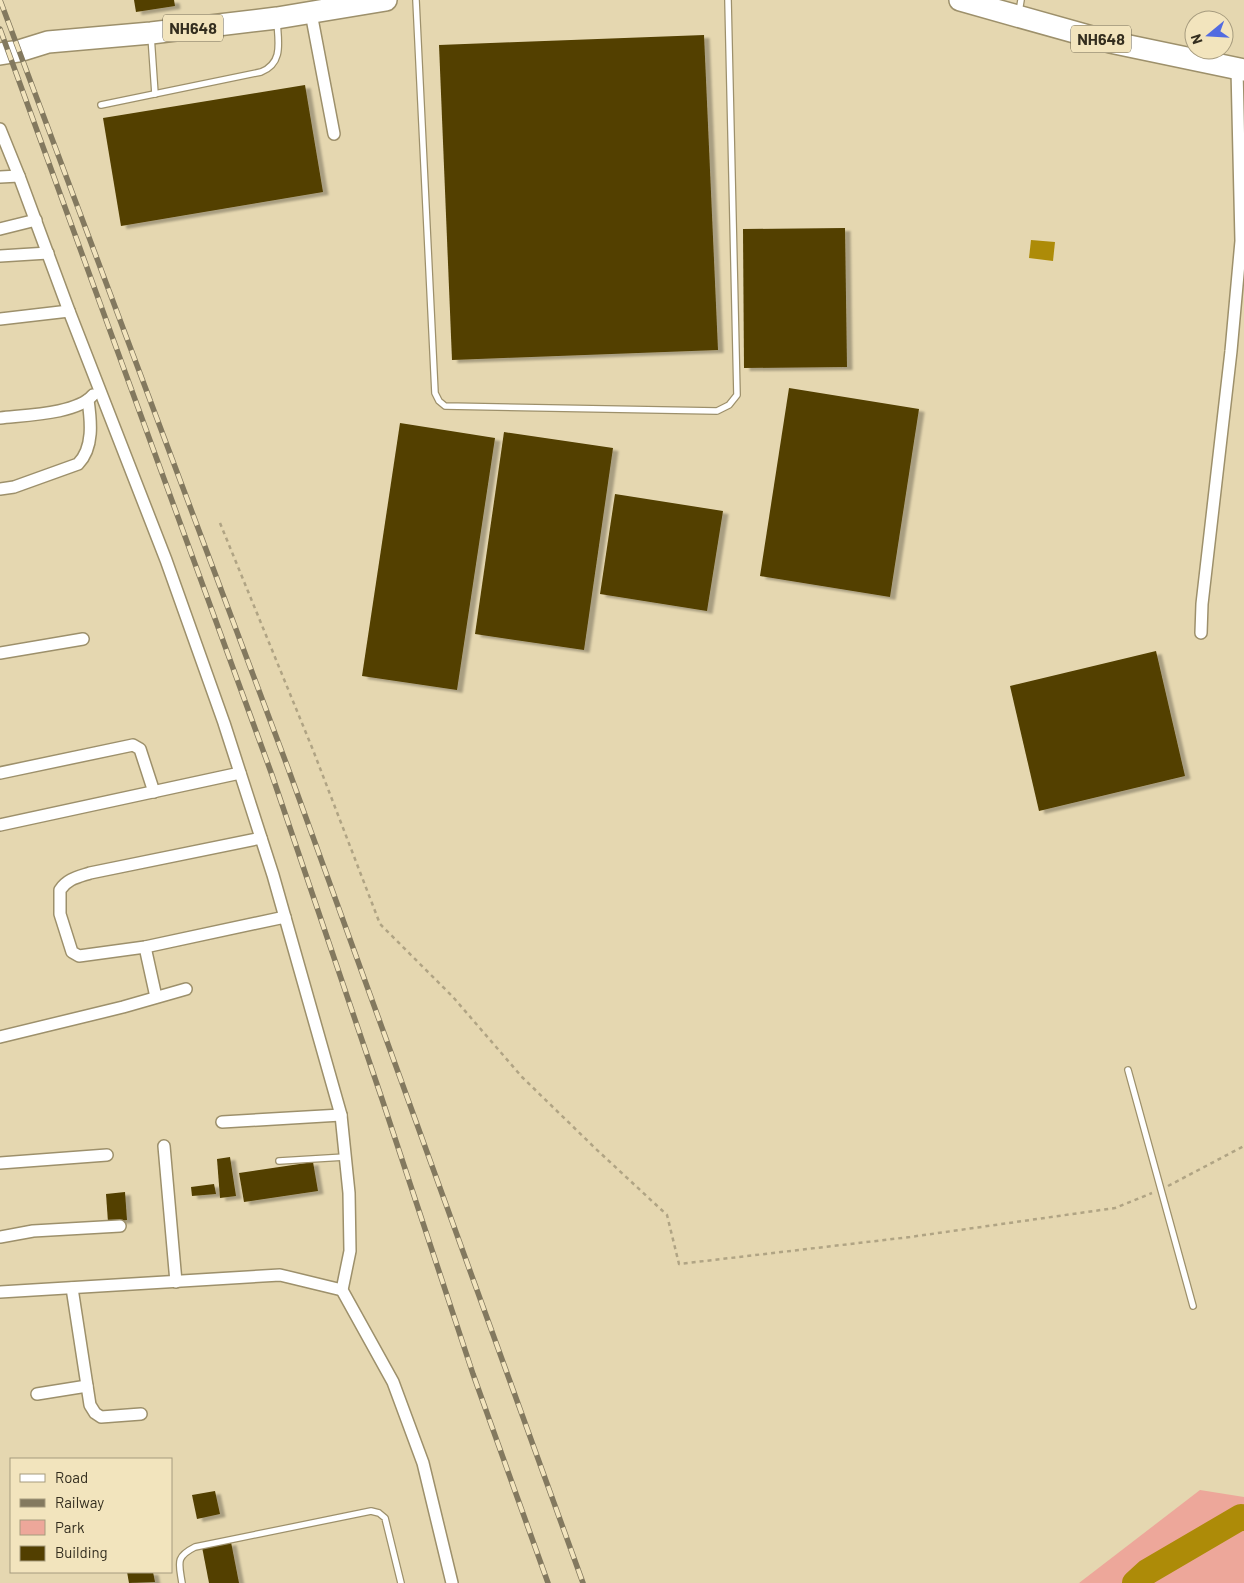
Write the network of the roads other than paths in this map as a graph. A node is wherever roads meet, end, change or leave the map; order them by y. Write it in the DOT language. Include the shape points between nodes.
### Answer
graph roads {
  1 [pos="386,0"];
  2 [pos="416,0"];
  3 [pos="728,0"];
  4 [pos="960,0"];
  5 [pos="361,2"];
  6 [pos="1019,8"];
  7 [pos="310,13"];
  8 [pos="277,18"];
  9 [pos="151,33"];
  10 [pos="0,54"];
  11 [pos="1241,70"];
  12 [pos="155,94"];
  13 [pos="101,106"];
  14 [pos="1,133"];
  15 [pos="334,134"];
  16 [pos="20,176"];
  17 [pos="0,177"];
  18 [pos="36,220"];
  19 [pos="0,229"];
  20 [pos="48,252"];
  21 [pos="0,256"];
  22 [pos="69,311"];
  23 [pos="0,319"];
  24 [pos="99,388"];
  25 [pos="88,400"];
  26 [pos="0,418"];
  27 [pos="0,489"];
  28 [pos="1201,633"];
  29 [pos="83,639"];
  30 [pos="0,653"];
  31 [pos="0,773"];
  32 [pos="240,773"];
  33 [pos="154,792"];
  34 [pos="0,825"];
  35 [pos="261,838"];
  36 [pos="285,917"];
  37 [pos="145,947"];
  38 [pos="186,989"];
  39 [pos="156,997"];
  40 [pos="0,1037"];
  41 [pos="1128,1070"];
  42 [pos="341,1115"];
  43 [pos="222,1122"];
  44 [pos="164,1146"];
  45 [pos="107,1155"];
  46 [pos="345,1157"];
  47 [pos="279,1161"];
  48 [pos="0,1163"];
  49 [pos="120,1226"];
  50 [pos="0,1237"];
  51 [pos="176,1282"];
  52 [pos="72,1288"];
  53 [pos="342,1290"];
  54 [pos="0,1292"];
  55 [pos="1193,1306"];
  56 [pos="87,1386"];
  57 [pos="37,1394"];
  58 [pos="141,1414"];
  59 [pos="182,1583"];
  60 [pos="401,1583"];
  61 [pos="452,1583"];
  1 -- 5 [label="highway, NH648"];
  2 -- 3 [label="lane" via="435,393 439,401 445,406 717,411 729,405 737,395"];
  4 -- 6 [label="highway, NH648"];
  5 -- 7 [label="highway, NH648"];
  6 -- 11 [label="highway, NH648" via="1110,42"];
  7 -- 8 [label="highway, NH648"];
  7 -- 15 [label="street"];
  8 -- 9 [label="highway, NH648"];
  8 -- 12 [label="lane" via="278,51 270,68"];
  9 -- 10 [label="highway, NH648" via="48,42"];
  9 -- 12 [label="lane"];
  11 -- 28 [label="street" via="1242,241"];
  12 -- 13 [label="lane"];
  14 -- 16 [label="street"];
  16 -- 17 [label="street"];
  16 -- 18 [label="street"];
  18 -- 19 [label="street"];
  18 -- 20 [label="street"];
  20 -- 21 [label="street"];
  20 -- 22 [label="street"];
  22 -- 23 [label="street"];
  22 -- 24 [label="street"];
  24 -- 25 [label="street"];
  24 -- 32 [label="street" via="166,560"];
  25 -- 26 [label="street" via="72,408"];
  25 -- 27 [label="street" via="91,425 84,458 78,464"];
  29 -- 30 [label="street"];
  31 -- 33 [label="street" via="133,745 140,750"];
  32 -- 33 [label="street"];
  32 -- 35 [label="street"];
  33 -- 34 [label="street"];
  35 -- 36 [label="street"];
  35 -- 37 [label="street" via="90,873 66,882 60,890 60,914 72,952 79,956"];
  36 -- 37 [label="street"];
  36 -- 42 [label="street"];
  37 -- 39 [label="street"];
  38 -- 39 [label="street"];
  39 -- 40 [label="street"];
  41 -- 55 [label="lane"];
  42 -- 43 [label="street"];
  42 -- 46 [label="street"];
  44 -- 51 [label="street"];
  45 -- 48 [label="street"];
  46 -- 47 [label="lane"];
  46 -- 53 [label="street" via="350,1251"];
  49 -- 50 [label="street" via="33,1231"];
  51 -- 52 [label="street"];
  51 -- 53 [label="street" via="280,1275"];
  52 -- 54 [label="street"];
  52 -- 56 [label="street"];
  53 -- 61 [label="street" via="393,1382 423,1462"];
  56 -- 57 [label="street"];
  56 -- 58 [label="street" via="90,1405 95,1413 101,1416"];
  59 -- 60 [label="lane" via="181,1556 195,1547 371,1510 385,1518"];
}
